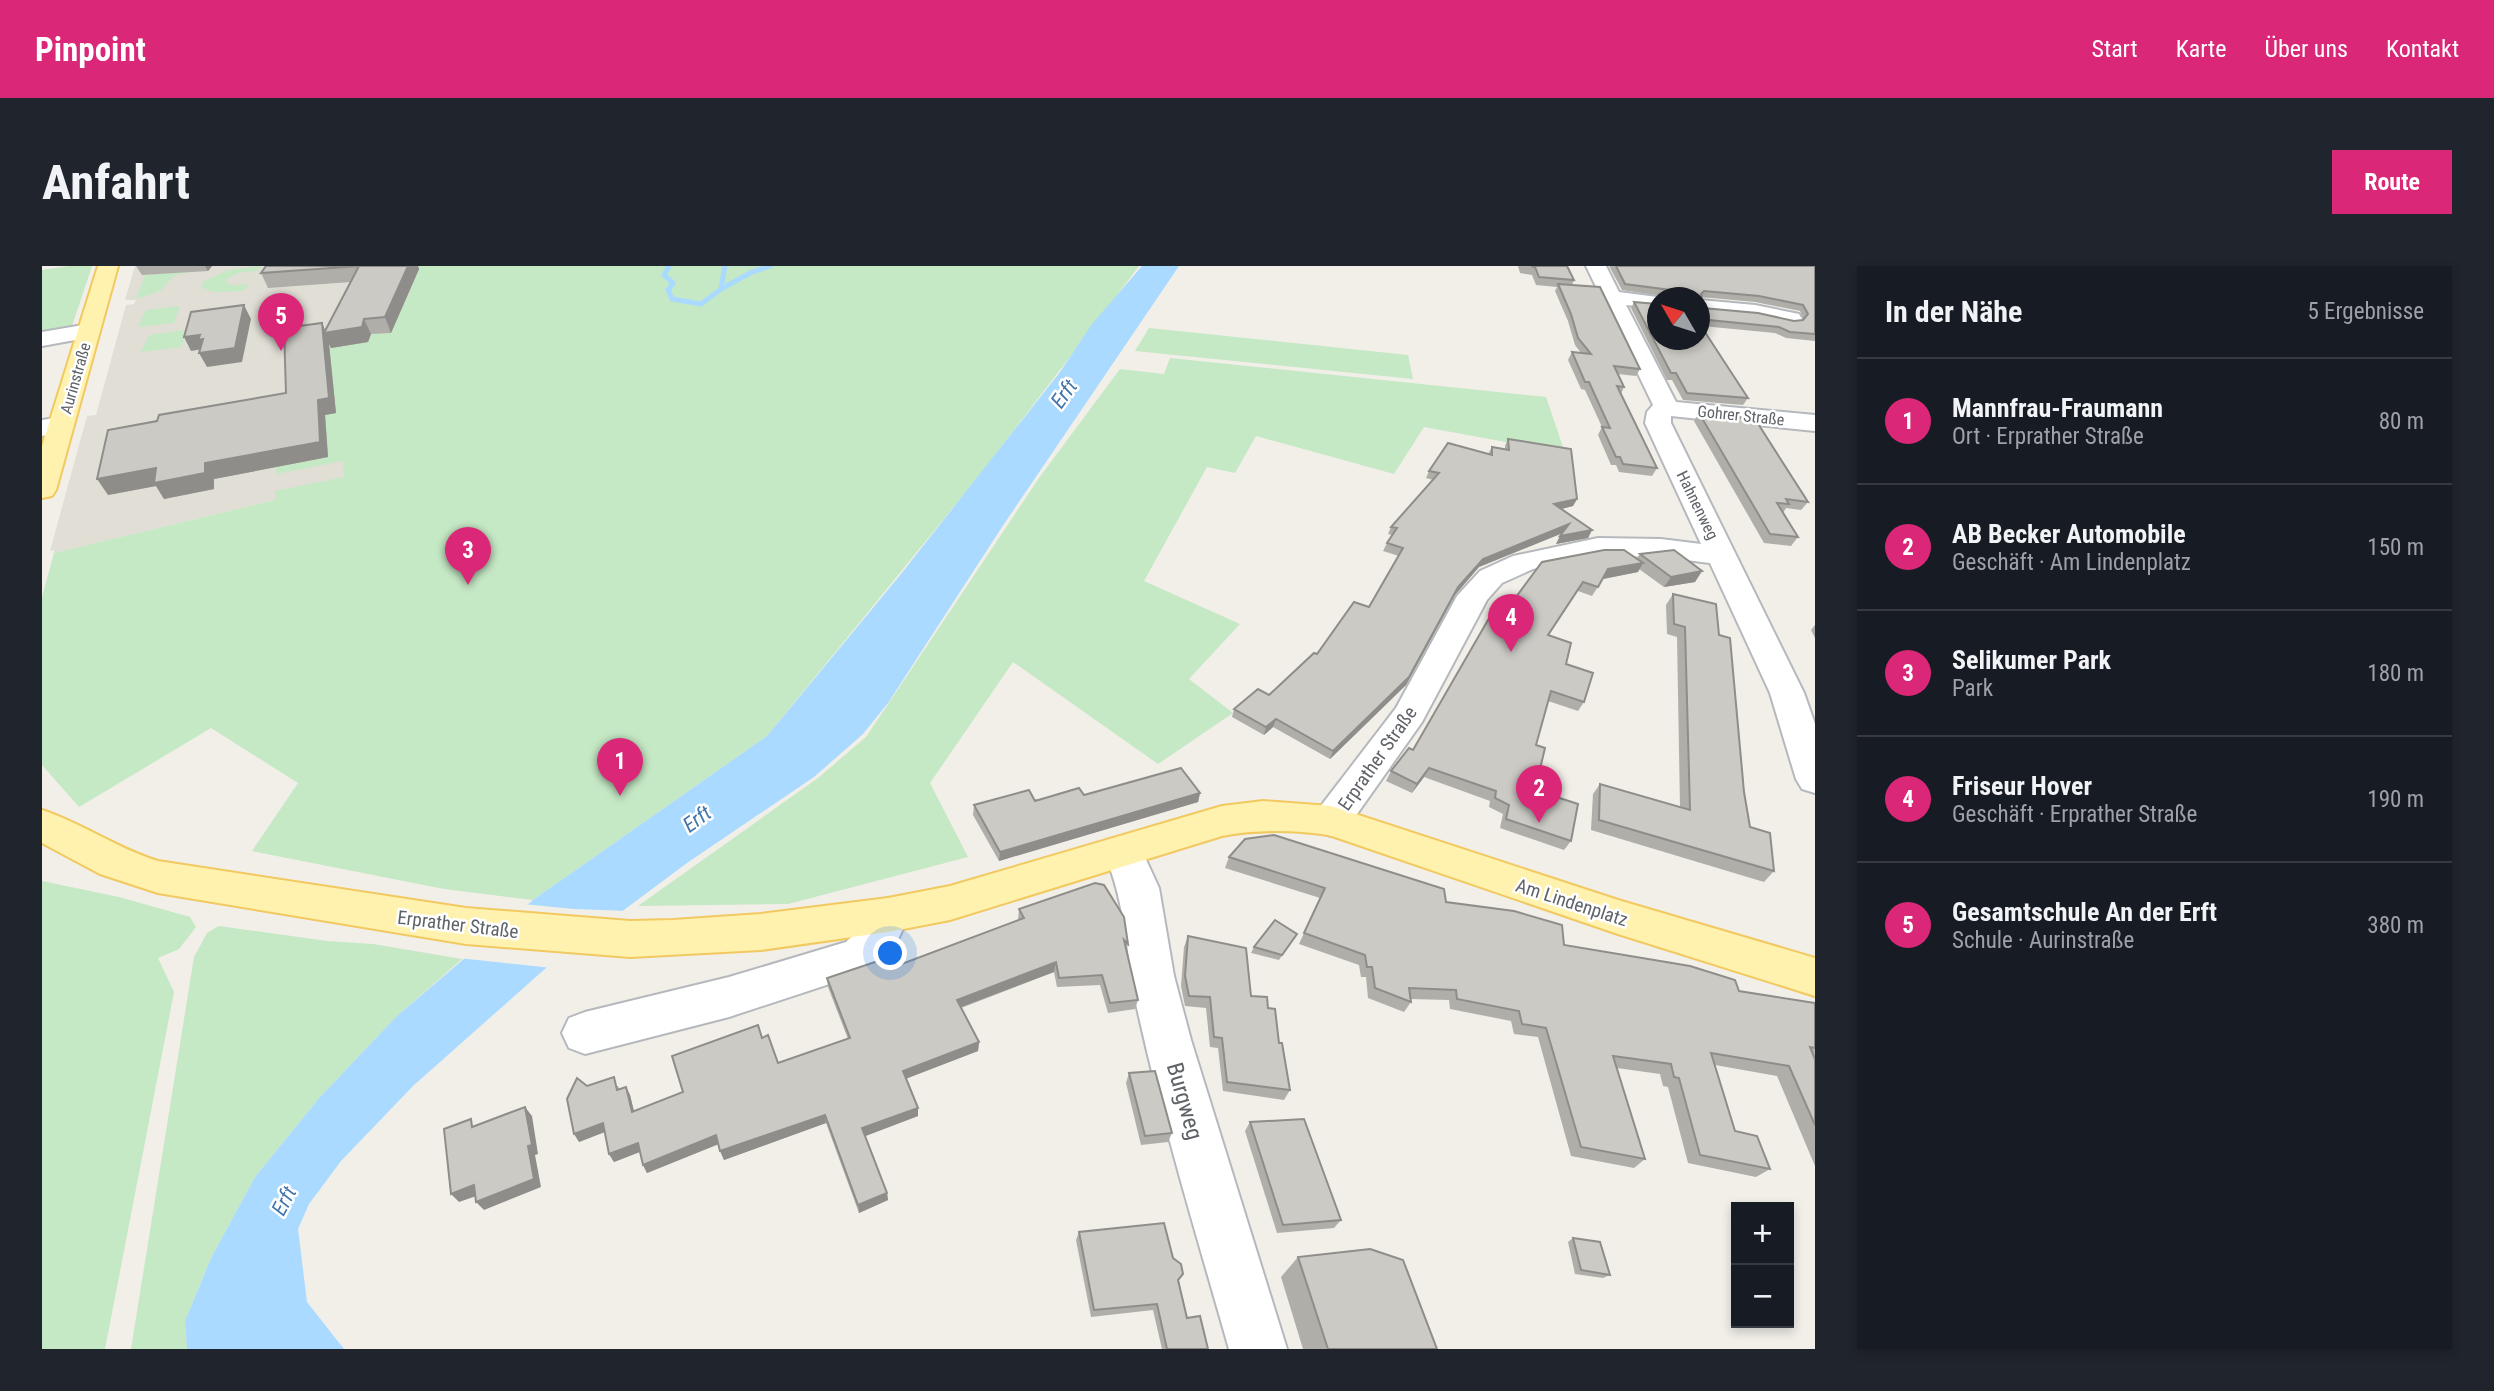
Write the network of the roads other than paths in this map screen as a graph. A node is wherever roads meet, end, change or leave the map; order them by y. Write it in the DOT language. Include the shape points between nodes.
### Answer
graph roads {
  1 [pos="107,266"];
  2 [pos="1596,266"];
  3 [pos="1612,297"];
  4 [pos="1647,301"];
  5 [pos="1710,307"];
  6 [pos="1791,319"];
  7 [pos="89,331"];
  8 [pos="42,339"];
  9 [pos="1667,408"];
  10 [pos="1815,423"];
  11 [pos="52,427"];
  12 [pos="42,491"];
  13 [pos="1723,556"];
  14 [pos="1812,761"];
  15 [pos="1331,821"];
  16 [pos="42,825"];
  17 [pos="1123,851"];
  18 [pos="888,915"];
  19 [pos="1815,977"];
  20 [pos="585,1033"];
  21 [pos="1258,1349"];
  1 -- 7 [label="main road, Aurinstraße"];
  2 -- 3 [label="street"];
  3 -- 4 [label="street"];
  3 -- 9 [label="street"];
  5 -- 6 [label="street"];
  7 -- 8 [label="street"];
  7 -- 11 [label="main road, Aurinstraße"];
  9 -- 10 [label="street, Gohrer Straße"];
  9 -- 13 [label="street, Hahnenweg" via="1659,412 1658,424"];
  11 -- 12 [label="main road, Aurinstraße"];
  13 -- 14 [label="street, Hahnenweg" via="1787,693"];
  13 -- 15 [label="street, Erprather Straße" via="1650,547 1598,547 1524,562 1491,577 1473,596 1410,714"];
  15 -- 17 [label="main road, Erprather Straße" via="1284,815 1243,817"];
  15 -- 19 [label="main road, Am Lindenplatz"];
  16 -- 18 [label="main road, Erprather Straße" via="114,863 158,877 466,926 630,939 761,932"];
  17 -- 18 [label="main road, Erprather Straße" via="950,902"];
  17 -- 21 [label="street, Burgweg" via="1143,897 1155,992"];
  18 -- 20 [label="street" via="881,937 860,956 729,997"];
}
